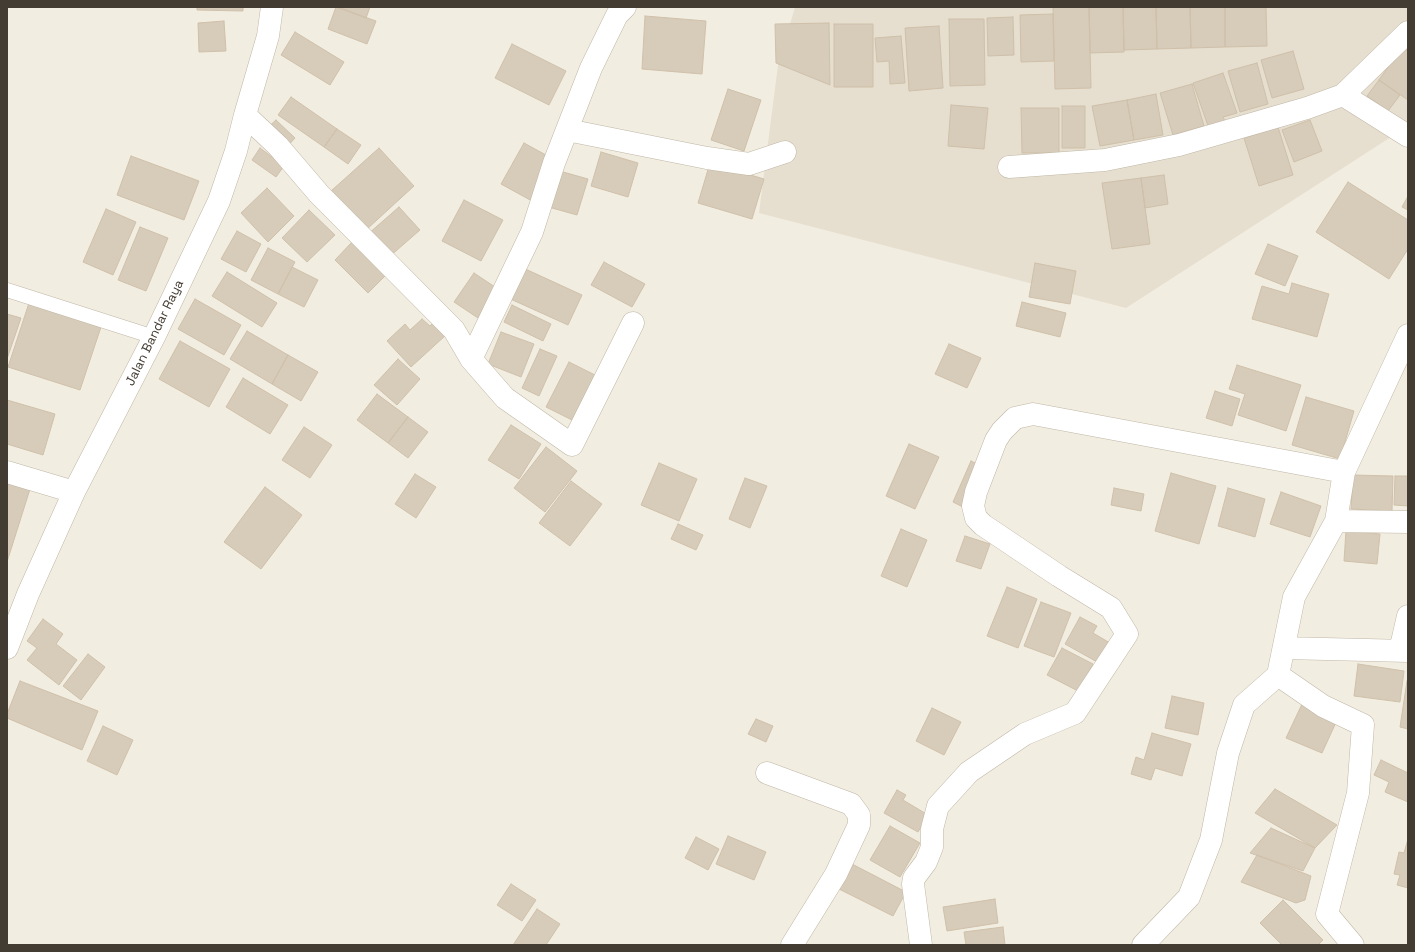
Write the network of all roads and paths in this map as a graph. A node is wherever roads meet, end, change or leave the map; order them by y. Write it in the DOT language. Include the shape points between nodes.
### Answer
graph roads {
  1 [pos="272,7"];
  2 [pos="625,7"];
  3 [pos="1408,32"];
  4 [pos="1343,95"];
  5 [pos="245,115"];
  6 [pos="566,130"];
  7 [pos="1408,136"];
  8 [pos="785,152"];
  9 [pos="1009,167"];
  10 [pos="7,290"];
  11 [pos="633,323"];
  12 [pos="1408,335"];
  13 [pos="154,337"];
  14 [pos="471,359"];
  15 [pos="7,472"];
  16 [pos="1344,472"];
  17 [pos="74,492"];
  18 [pos="1336,521"];
  19 [pos="1408,522"];
  20 [pos="15,606"];
  21 [pos="1408,616"];
  22 [pos="7,648"];
  23 [pos="1284,648"];
  24 [pos="1404,651"];
  25 [pos="1278,674"];
  26 [pos="767,773"];
  27 [pos="792,945"];
  28 [pos="922,945"];
  29 [pos="1143,945"];
  30 [pos="1353,945"];
  1 -- 5 [label="street, Jalan Bandar Raya" via="268,36"];
  2 -- 6 [label="street" via="617,15 591,68"];
  3 -- 4 [label="street"];
  4 -- 7 [label="street"];
  4 -- 9 [label="street" via="1179,145 1105,160"];
  5 -- 13 [label="street, Jalan Bandar Raya" via="219,201"];
  5 -- 14 [label="street" via="278,146 319,194 454,330"];
  6 -- 8 [label="street" via="749,164"];
  6 -- 14 [label="street" via="532,232"];
  10 -- 13 [label="lane"];
  11 -- 14 [label="street" via="572,445 506,398"];
  12 -- 16 [label="street"];
  13 -- 17 [label="street, Jalan Bandar Raya"];
  15 -- 17 [label="street"];
  16 -- 18 [label="street"];
  16 -- 28 [label="street" via="1033,414 1015,418 1002,430 976,492 973,506 976,518 1110,608 1127,634 1075,713 1018,738 969,772 938,806 932,829 932,847 913,884"];
  17 -- 20 [label="street, Jalan Bandar Raya"];
  18 -- 19 [label="street"];
  18 -- 23 [label="street" via="1294,597"];
  20 -- 22 [label="street, Jalan Bandar Raya"];
  21 -- 24 [label="street"];
  23 -- 24 [label="street"];
  23 -- 25 [label="street"];
  25 -- 29 [label="street" via="1244,705 1228,753 1211,840 1189,897"];
  25 -- 30 [label="street" via="1323,706 1363,725 1358,793 1327,914"];
  26 -- 27 [label="street" via="852,804 859,815 859,825 836,874"];
}
